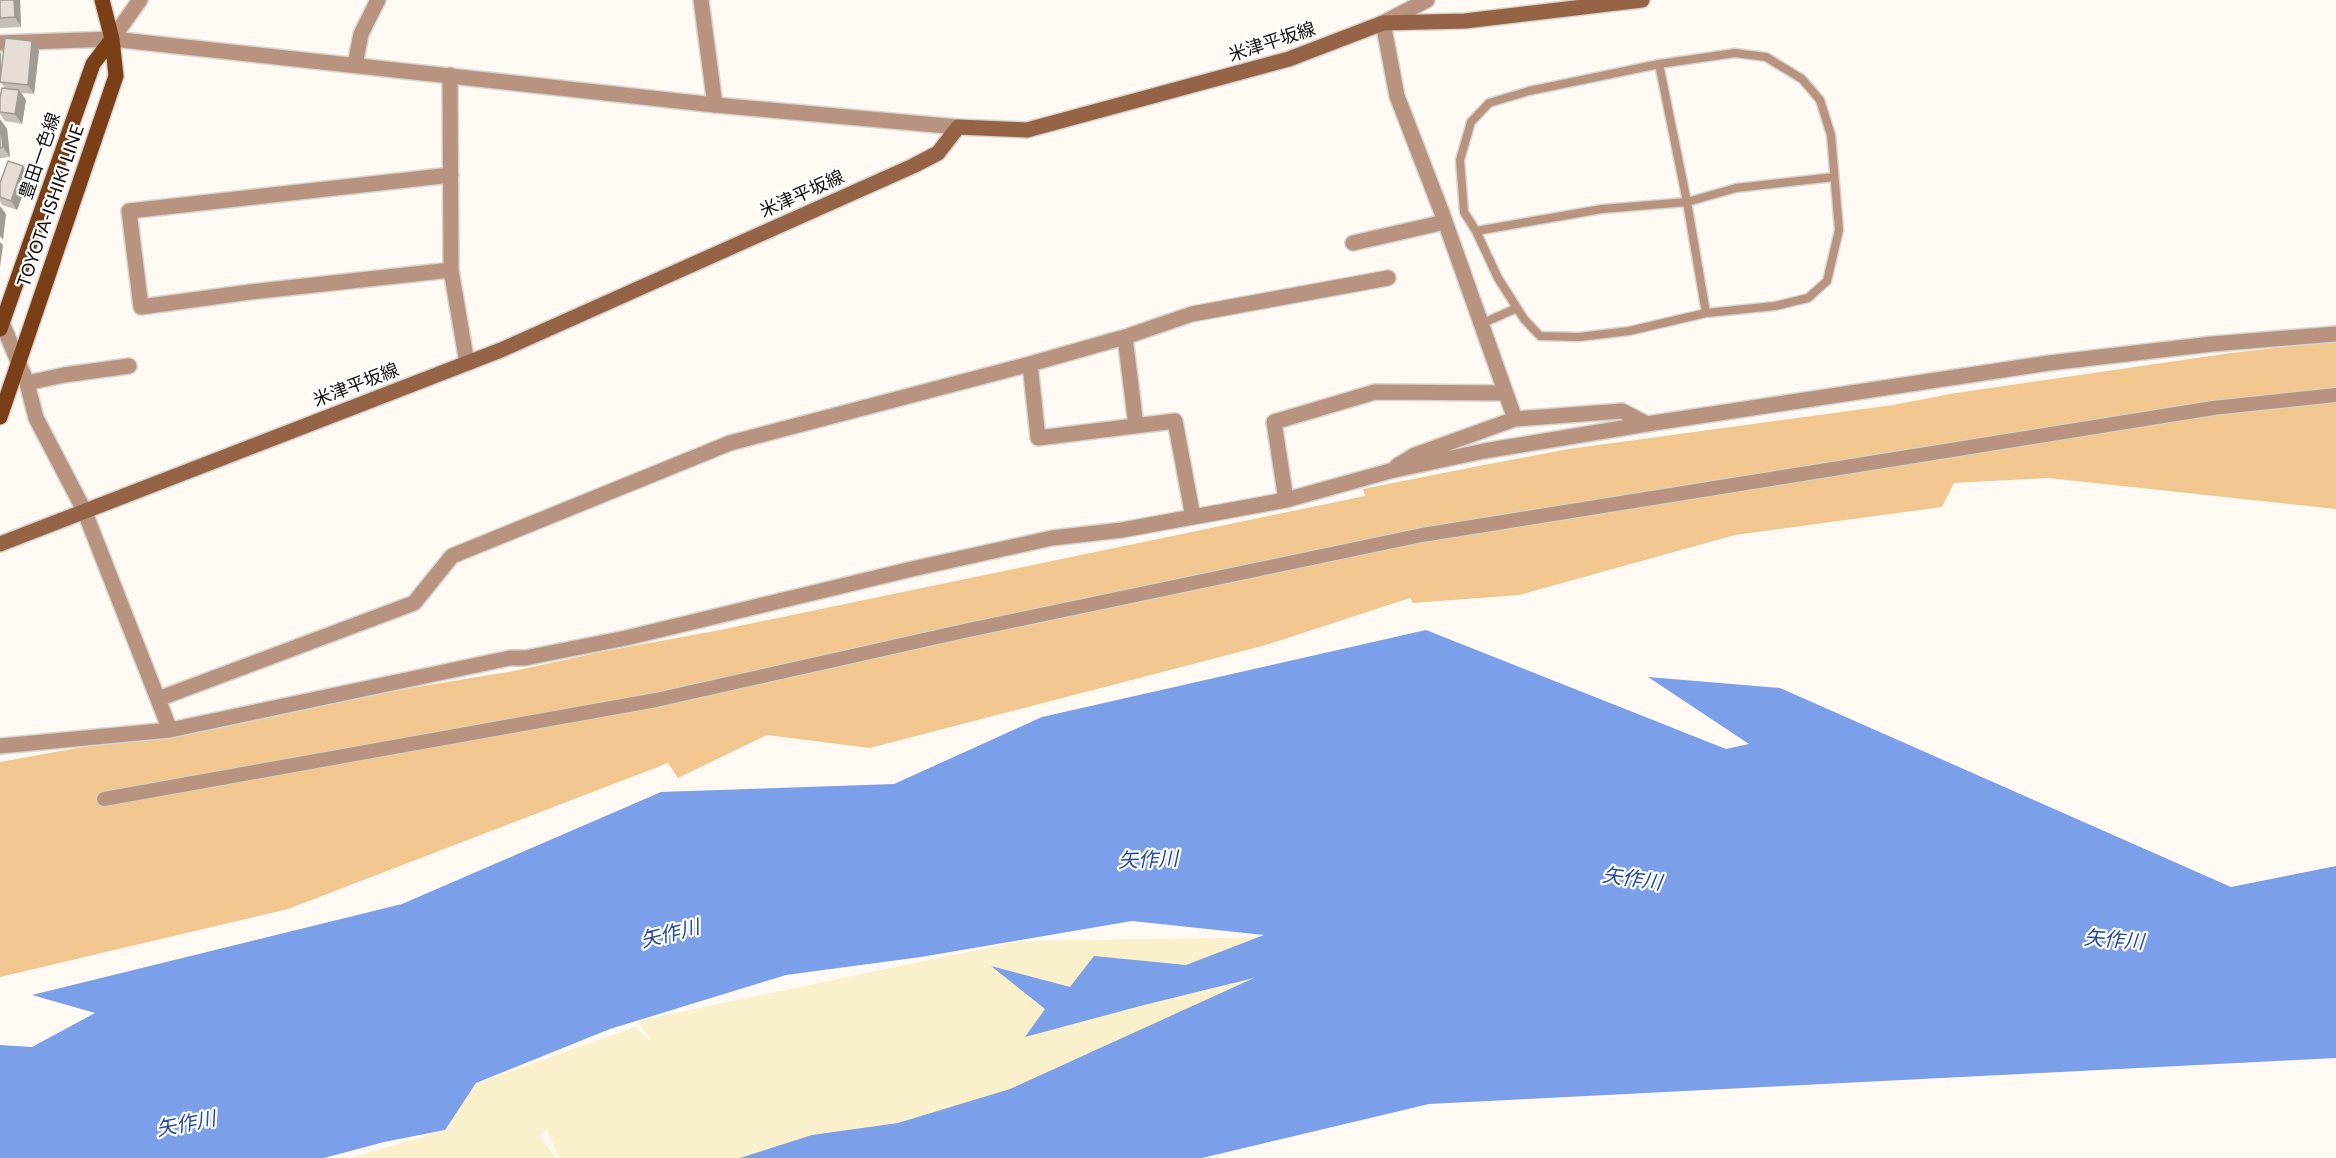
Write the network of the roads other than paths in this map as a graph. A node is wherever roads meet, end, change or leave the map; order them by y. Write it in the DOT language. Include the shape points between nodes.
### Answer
graph roads {
  1 [pos="102,0"];
  2 [pos="140,0"];
  3 [pos="378,0"];
  4 [pos="701,0"];
  5 [pos="1427,0"];
  6 [pos="1642,0"];
  7 [pos="1383,23"];
  8 [pos="112,39"];
  9 [pos="0,43"];
  10 [pos="1659,64"];
  11 [pos="355,65"];
  12 [pos="450,75"];
  13 [pos="715,105"];
  14 [pos="958,127"];
  15 [pos="451,175"];
  16 [pos="1833,177"];
  17 [pos="1687,202"];
  18 [pos="1445,222"];
  19 [pos="1476,231"];
  20 [pos="1353,243"];
  21 [pos="451,270"];
  22 [pos="1388,278"];
  23 [pos="1517,308"];
  24 [pos="1706,313"];
  25 [pos="1,323"];
  26 [pos="1481,324"];
  27 [pos="2336,334"];
  28 [pos="1125,337"];
  29 [pos="18,361"];
  30 [pos="467,363"];
  31 [pos="1030,364"];
  32 [pos="129,366"];
  33 [pos="27,383"];
  34 [pos="1505,393"];
  35 [pos="2336,396"];
  36 [pos="0,417"];
  37 [pos="1515,419"];
  38 [pos="1647,424"];
  39 [pos="1136,426"];
  40 [pos="1390,471"];
  41 [pos="1286,500"];
  42 [pos="84,510"];
  43 [pos="1193,517"];
  44 [pos="0,544"];
  45 [pos="158,699"];
  46 [pos="170,730"];
  47 [pos="0,746"];
  48 [pos="104,800"];
  1 -- 8 [label="main road"];
  2 -- 8 [label="street"];
  3 -- 11 [label="street" via="361,34"];
  4 -- 13 [label="street"];
  5 -- 7 [label="street"];
  6 -- 7 [label="main road, 米津平坂線" via="1465,21"];
  7 -- 14 [label="main road, 米津平坂線" via="1289,59 1027,130"];
  7 -- 18 [label="street" via="1397,96"];
  8 -- 9 [label="street"];
  8 -- 11 [label="street"];
  8 -- 25 [label="main road, 豊田一色線" via="93,64"];
  8 -- 29 [label="main road, TOYOTA-ISHIKI LINE" via="116,76"];
  10 -- 16 [label="lane" via="1735,53 1766,57 1802,79 1820,100 1831,135"];
  10 -- 17 [label="lane"];
  10 -- 19 [label="lane" via="1489,103 1471,123 1460,160 1464,212"];
  11 -- 12 [label="street"];
  12 -- 13 [label="street"];
  12 -- 15 [label="street"];
  13 -- 14 [label="street"];
  14 -- 30 [label="main road, 米津平坂線" via="938,153 913,166"];
  15 -- 21 [label="street"];
  15 -- 21 [label="street" via="129,211 141,307"];
  16 -- 17 [label="lane" via="1736,188"];
  16 -- 24 [label="lane" via="1839,230 1827,281 1808,298 1775,306"];
  17 -- 19 [label="lane" via="1602,209"];
  17 -- 24 [label="lane"];
  18 -- 20 [label="street"];
  18 -- 26 [label="street"];
  19 -- 23 [label="lane"];
  21 -- 30 [label="street"];
  22 -- 28 [label="street" via="1192,314"];
  23 -- 24 [label="lane" via="1540,336 1579,337 1629,331"];
  23 -- 26 [label="lane"];
  25 -- 29 [label="street"];
  26 -- 34 [label="street"];
  27 -- 38 [label="street" via="2061,362"];
  28 -- 31 [label="street"];
  28 -- 39 [label="street"];
  29 -- 33 [label="street"];
  29 -- 36 [label="main road, TOYOTA-ISHIKI LINE"];
  30 -- 42 [label="main road, 米津平坂線"];
  31 -- 39 [label="street" via="1038,438"];
  31 -- 45 [label="street" via="730,443 452,556 414,603"];
  32 -- 33 [label="street"];
  33 -- 42 [label="street" via="36,418"];
  34 -- 37 [label="street"];
  34 -- 41 [label="street" via="1375,392 1274,422"];
  35 -- 48 [label="street" via="2212,408 1422,535 976,628 656,700"];
  37 -- 38 [label="street" via="1622,411"];
  37 -- 40 [label="street" via="1415,454"];
  38 -- 40 [label="street"];
  39 -- 43 [label="street" via="1175,421"];
  40 -- 41 [label="street"];
  41 -- 43 [label="street"];
  42 -- 44 [label="main road, 米津平坂線"];
  42 -- 45 [label="street"];
  43 -- 46 [label="street" via="1052,538 626,638 510,658"];
  45 -- 46 [label="street"];
  46 -- 47 [label="street"];
}
